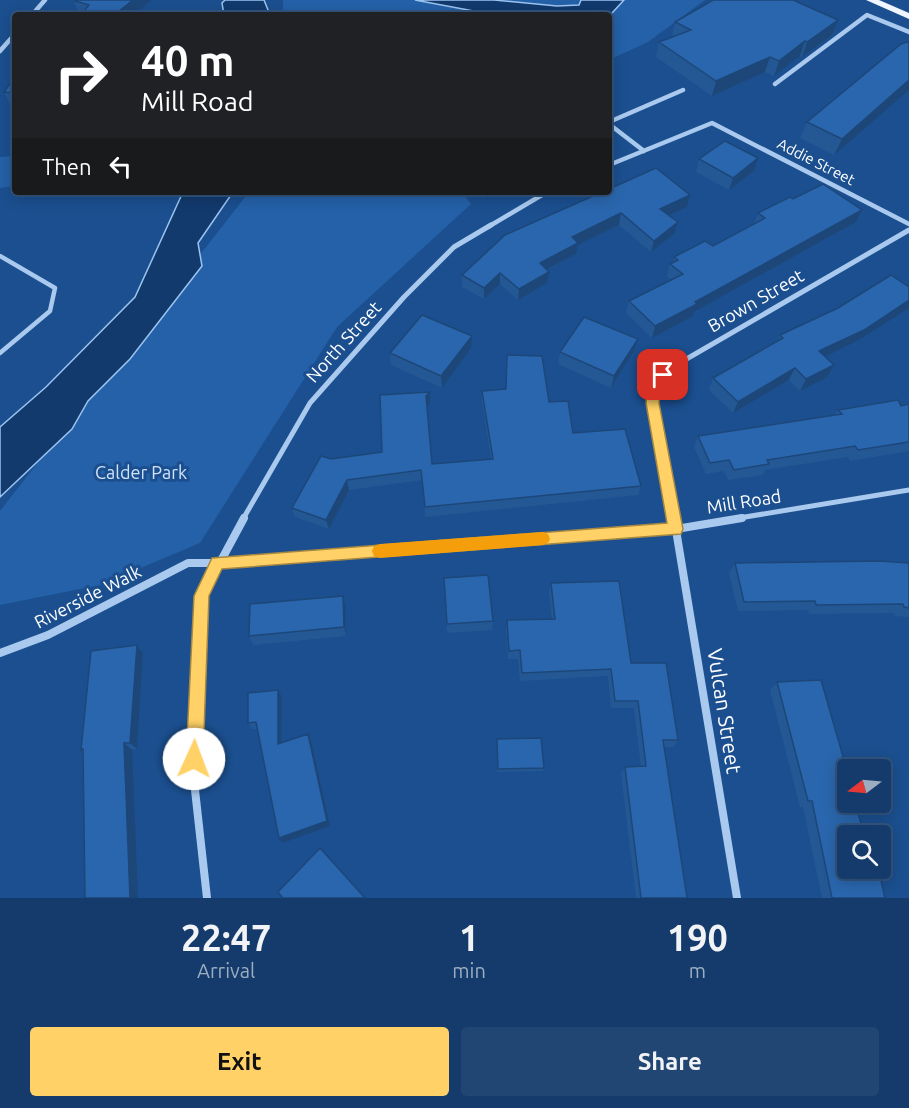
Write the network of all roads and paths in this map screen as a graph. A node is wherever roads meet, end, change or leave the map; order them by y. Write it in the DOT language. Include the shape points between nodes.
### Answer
graph roads {
  1 [pos="45,0"];
  2 [pos="871,0"];
  3 [pos="35,12"];
  4 [pos="909,16"];
  5 [pos="909,32"];
  6 [pos="12,37"];
  7 [pos="0,51"];
  8 [pos="775,84"];
  9 [pos="683,90"];
  10 [pos="612,122"];
  11 [pos="612,125"];
  12 [pos="644,151"];
  13 [pos="612,164"];
  14 [pos="542,195"];
  15 [pos="909,224"];
  16 [pos="909,230"];
  17 [pos="0,256"];
  18 [pos="0,353"];
  19 [pos="909,490"];
  20 [pos="676,529"];
  21 [pos="188,563"];
  22 [pos="218,563"];
  23 [pos="0,653"];
  24 [pos="207,898"];
  25 [pos="737,898"];
  1 -- 3 [label="street"];
  2 -- 4 [label="main road"];
  5 -- 8 [label="street" via="867,15"];
  6 -- 7 [label="street"];
  9 -- 10 [label="street"];
  11 -- 12 [label="street"];
  12 -- 13 [label="street"];
  12 -- 15 [label="street, Addie Street" via="711,123"];
  14 -- 22 [label="street, North Street" via="454,247 310,403"];
  16 -- 20 [label="street, Brown Street" via="663,375 652,403"];
  17 -- 18 [label="lane" via="55,288 50,311"];
  19 -- 20 [label="street, Mill Road"];
  20 -- 22 [label="street, Mill Road"];
  20 -- 25 [label="street, Vulcan Street"];
  21 -- 22 [label="street, Mill Road"];
  21 -- 23 [label="street, Riverside Walk" via="48,635"];
  22 -- 24 [label="street, North Street" via="202,596 194,781"];
}
